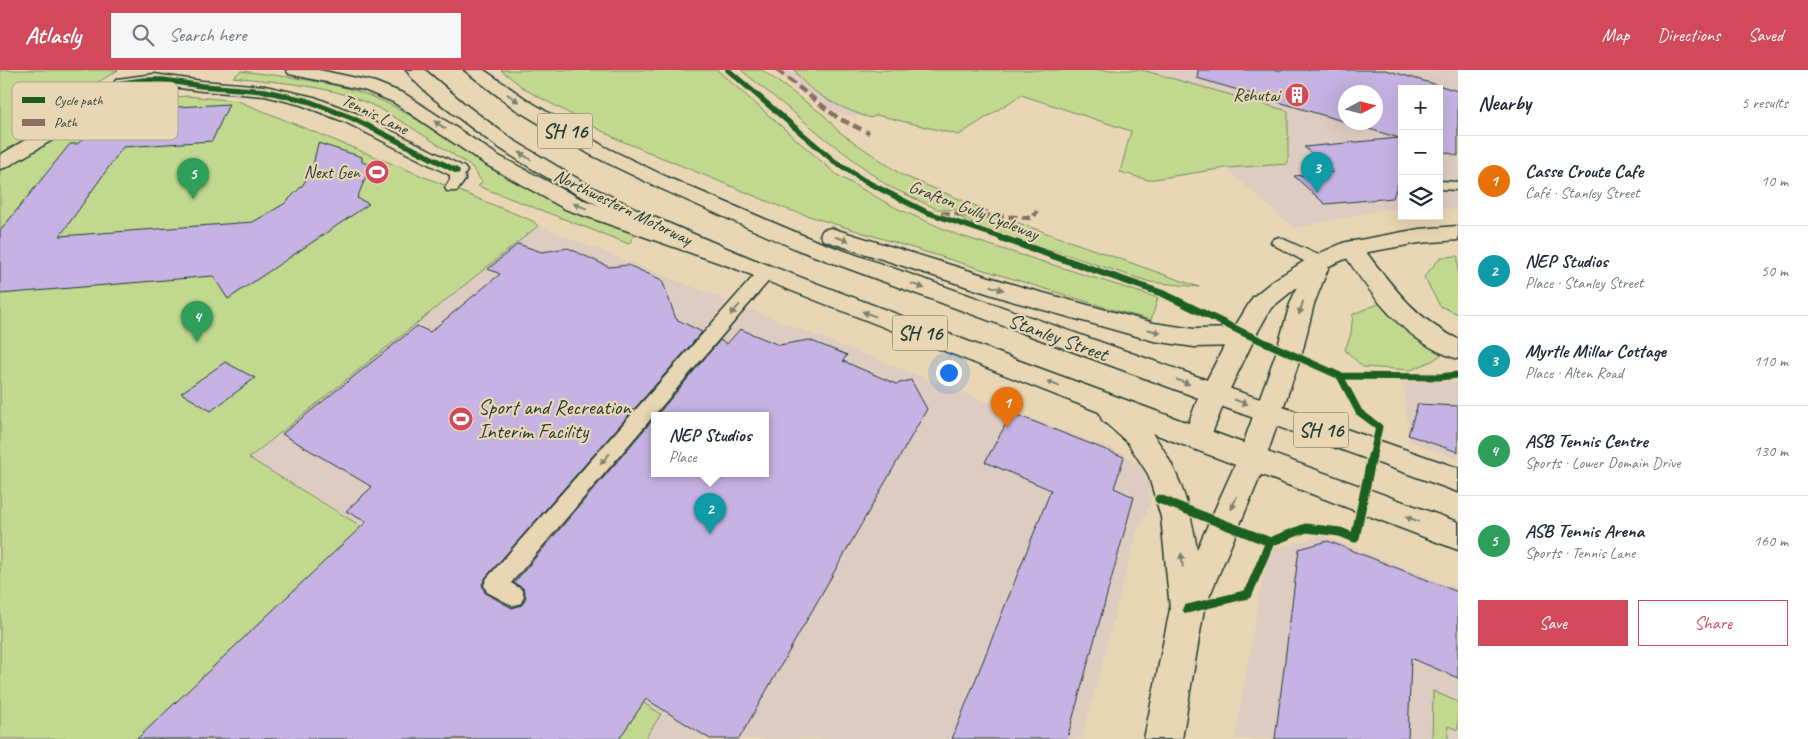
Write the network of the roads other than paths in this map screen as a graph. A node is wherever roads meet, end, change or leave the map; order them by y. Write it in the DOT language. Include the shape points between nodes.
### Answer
graph roads {
  1 [pos="295,70"];
  2 [pos="415,70"];
  3 [pos="472,70"];
  4 [pos="155,72"];
  5 [pos="128,82"];
  6 [pos="138,82"];
  7 [pos="39,140"];
  8 [pos="0,163"];
  9 [pos="455,180"];
  10 [pos="662,182"];
  11 [pos="1443,185"];
  12 [pos="1458,186"];
  13 [pos="1458,233"];
  14 [pos="1279,242"];
  15 [pos="1351,248"];
  16 [pos="742,262"];
  17 [pos="1319,262"];
  18 [pos="766,273"];
  19 [pos="1242,338"];
  20 [pos="1458,350"];
  21 [pos="1214,393"];
  22 [pos="1099,402"];
  23 [pos="1268,411"];
  24 [pos="1197,438"];
  25 [pos="1253,458"];
  26 [pos="1458,480"];
  27 [pos="1458,536"];
  28 [pos="513,596"];
  29 [pos="1187,609"];
  30 [pos="1163,739"];
  16 -- 1 [label="main road, one-way" via="572,204 492,160 399,98 369,86"];
  16 -- 2 [label="main road, Northwestern Motorway / SH 16, one-way" via="608,203 557,176 471,119"];
  3 -- 10 [label="main road, Northwestern Motorway / SH 16, one-way" via="598,151"];
  4 -- 5 [label="main road, Tennis Lane"];
  4 -- 6 [label="main road"];
  4 -- 9 [label="main road, Tennis Lane" via="198,85 275,92 304,100 334,111"];
  7 -- 8 [label="main road"];
  10 -- 19 [label="main road, one-way" via="1017,294 1154,332 1194,338"];
  10 -- 21 [label="main road, Stanley Street / SH 16, one-way" via="806,245"];
  11 -- 12 [label="lane"];
  13 -- 15 [label="main road"];
  14 -- 17 [label="lane"];
  15 -- 17 [label="main road"];
  15 -- 20 [label="main road" via="1404,315"];
  16 -- 18 [label="main road, SH 16"];
  17 -- 19 [label="main road" via="1262,303"];
  17 -- 23 [label="main road, one-way"];
  22 -- 18 [label="main road, SH 16, one-way"];
  18 -- 28 [label="lane, one-way" via="495,585"];
  19 -- 21 [label="main road"];
  21 -- 23 [label="main road, Stanley Street / SH 16, one-way"];
  21 -- 24 [label="main road"];
  22 -- 24 [label="main road, SH 16"];
  29 -- 22 [label="main road, one-way" via="1174,505 1164,474 1138,435"];
  23 -- 25 [label="main road"];
  23 -- 26 [label="main road, Stanley Street / SH 16"];
  24 -- 25 [label="main road, SH 16"];
  27 -- 25 [label="main road, SH 16, one-way"];
  25 -- 29 [label="main road, one-way"];
  29 -- 30 [label="main road"];
}
